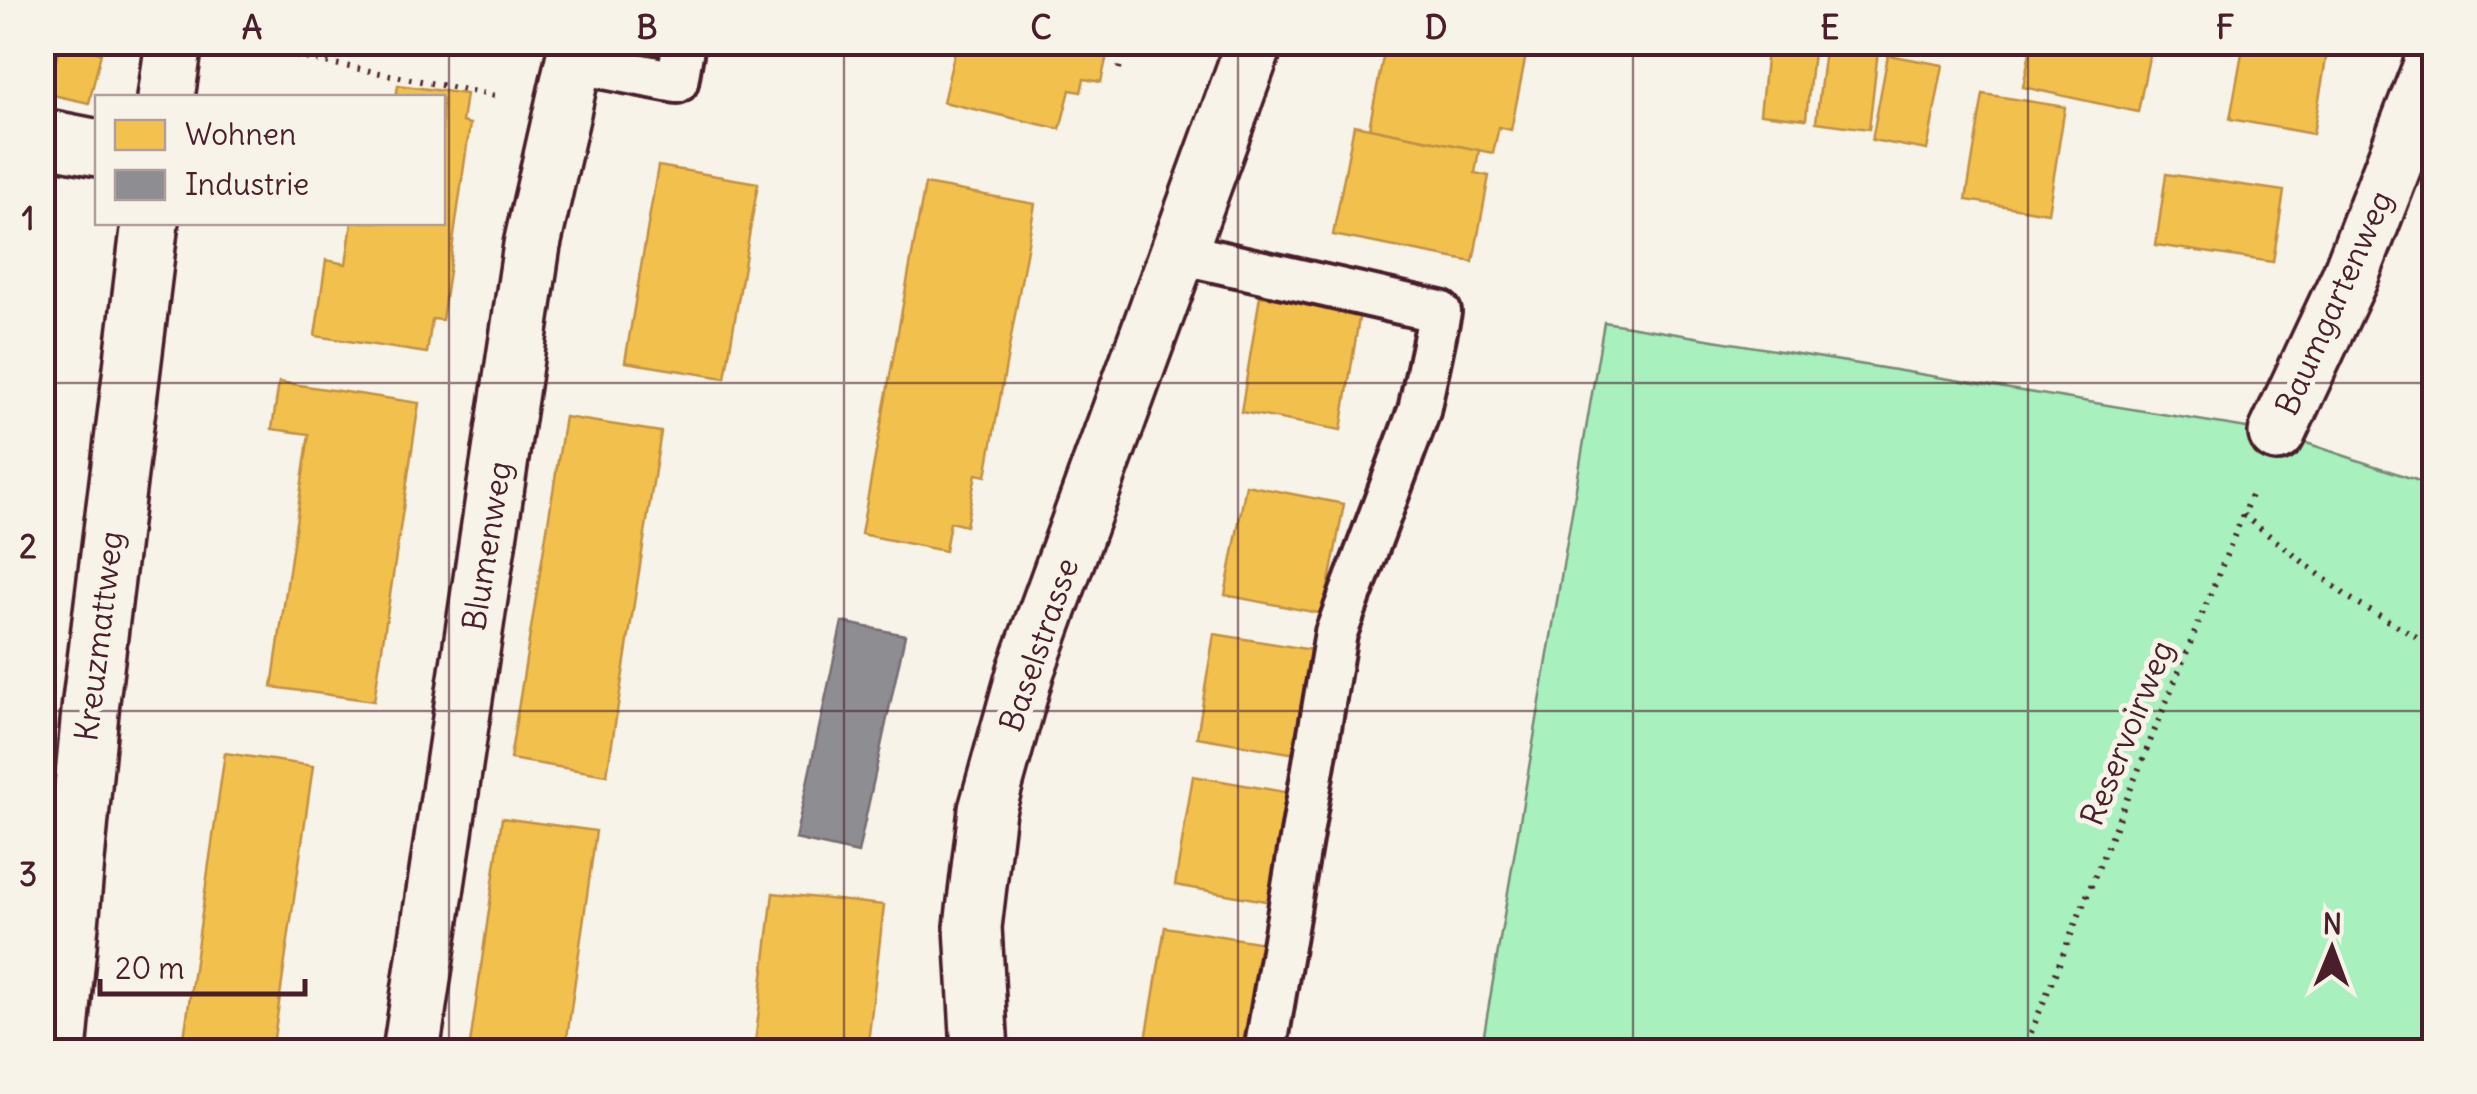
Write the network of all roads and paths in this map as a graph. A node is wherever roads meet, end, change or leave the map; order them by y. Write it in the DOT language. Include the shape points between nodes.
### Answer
graph roads {
  1 [pos="174,42"];
  2 [pos="228,42"];
  3 [pos="684,42"];
  4 [pos="1124,42"];
  5 [pos="1255,42"];
  6 [pos="2434,60"];
  7 [pos="1119,69"];
  8 [pos="571,71"];
  9 [pos="166,95"];
  10 [pos="42,137"];
  11 [pos="95,147"];
  12 [pos="150,225"];
  13 [pos="1180,253"];
  14 [pos="2277,433"];
  15 [pos="2243,515"];
  16 [pos="2434,647"];
  17 [pos="58,1052"];
  18 [pos="411,1052"];
  19 [pos="980,1052"];
  20 [pos="1265,1052"];
  21 [pos="2023,1052"];
  1 -- 9 [label="street"];
  2 -- 8 [label="path"];
  3 -- 8 [label="lane" via="676,82"];
  4 -- 7 [label="path"];
  5 -- 13 [label="street, Baselstrasse"];
  6 -- 14 [label="street, Baumgartenweg" via="2350,279"];
  8 -- 18 [label="street, Blumenweg" via="532,245"];
  10 -- 11 [label="street"];
  12 -- 17 [label="street, Kreuzmattweg" via="90,701"];
  13 -- 19 [label="street, Baselstrasse" via="1026,670 987,810 973,927"];
  13 -- 20 [label="lane" via="1440,312 1419,411 1336,633"];
  14 -- 15 [label="path, Reservoirweg"];
  15 -- 16 [label="path" via="2348,598"];
  15 -- 21 [label="path, Reservoirweg"];
}
